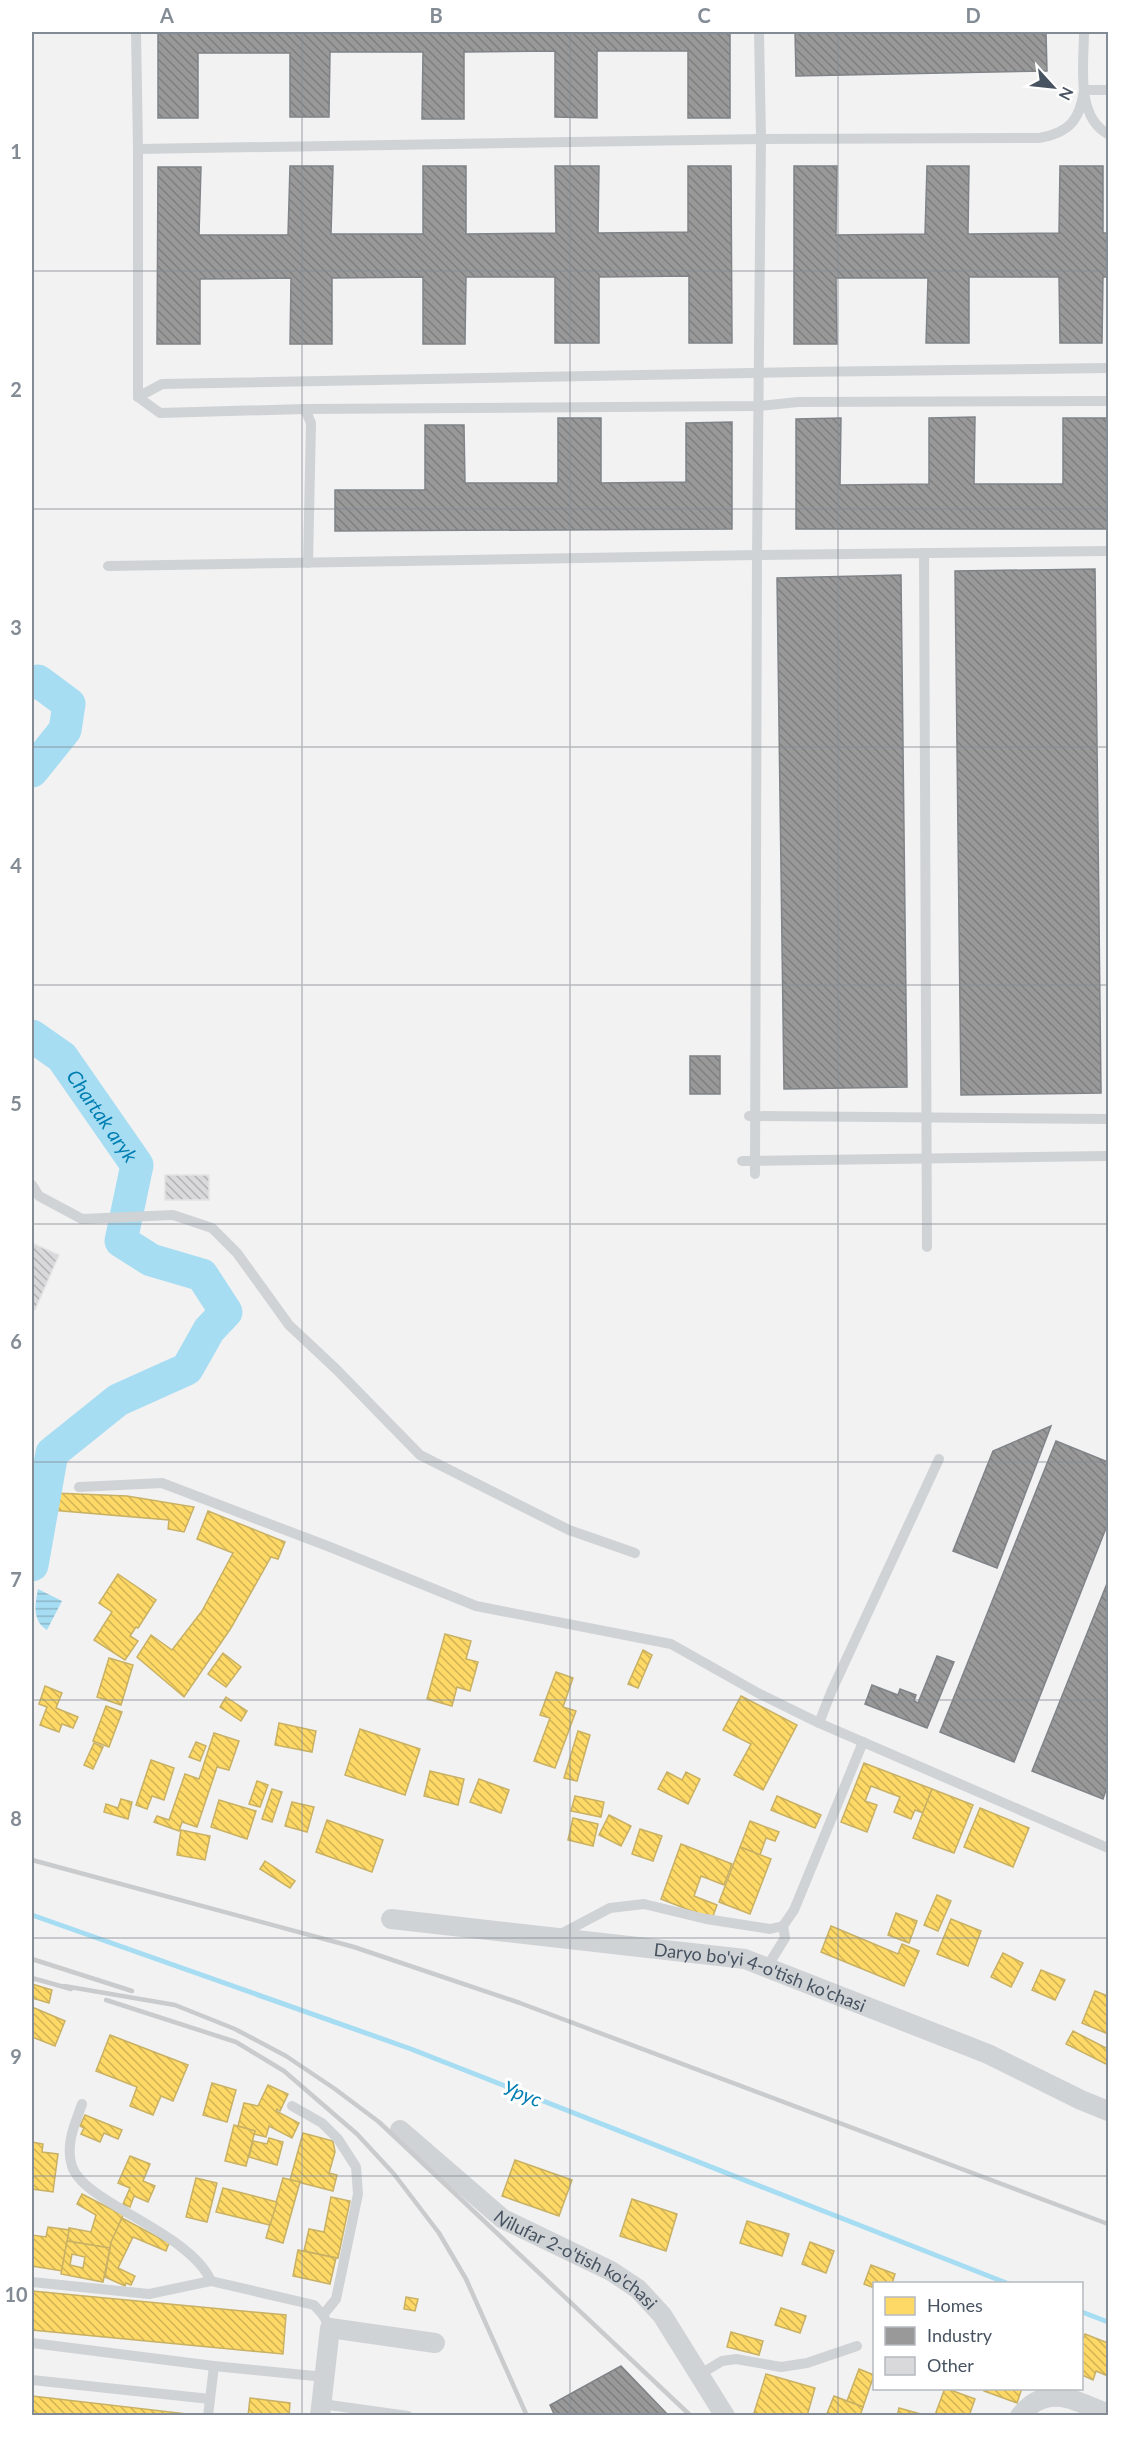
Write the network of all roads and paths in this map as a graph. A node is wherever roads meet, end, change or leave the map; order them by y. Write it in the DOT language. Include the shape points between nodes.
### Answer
graph roads {
  1 [pos="136,32"];
  2 [pos="759,32"];
  3 [pos="1084,32"];
  4 [pos="1084,90"];
  5 [pos="1108,90"];
  6 [pos="1108,134"];
  7 [pos="761,139"];
  8 [pos="138,149"];
  9 [pos="1108,368"];
  10 [pos="760,374"];
  11 [pos="138,398"];
  12 [pos="1108,400"];
  13 [pos="760,406"];
  14 [pos="305,409"];
  15 [pos="1108,551"];
  16 [pos="924,553"];
  17 [pos="756,555"];
  18 [pos="308,563"];
  19 [pos="108,566"];
  20 [pos="752,1116"];
  21 [pos="926,1117"];
  22 [pos="1108,1119"];
  23 [pos="1108,1156"];
  24 [pos="926,1159"];
  25 [pos="742,1161"];
  26 [pos="755,1161"];
  27 [pos="755,1174"];
  28 [pos="32,1185"];
  29 [pos="927,1247"];
  30 [pos="939,1459"];
  31 [pos="79,1487"];
  32 [pos="635,1553"];
  33 [pos="819,1723"];
  34 [pos="863,1742"];
  35 [pos="1108,1848"];
  36 [pos="391,1919"];
  37 [pos="783,1926"];
  38 [pos="555,1937"];
  39 [pos="767,1967"];
  40 [pos="82,2104"];
  41 [pos="292,2106"];
  42 [pos="1108,2110"];
  43 [pos="400,2130"];
  44 [pos="211,2281"];
  45 [pos="32,2282"];
  46 [pos="326,2322"];
  47 [pos="32,2343"];
  48 [pos="435,2343"];
  49 [pos="857,2346"];
  50 [pos="214,2366"];
  51 [pos="699,2375"];
  52 [pos="325,2377"];
  53 [pos="32,2380"];
  54 [pos="210,2399"];
  55 [pos="321,2410"];
  56 [pos="1023,2414"];
  57 [pos="1108,2414"];
  58 [pos="208,2415"];
  59 [pos="408,2415"];
  60 [pos="725,2415"];
  1 -- 8 [label="lane"];
  2 -- 7 [label="lane"];
  3 -- 4 [label="lane"];
  4 -- 5 [label="lane"];
  4 -- 6 [label="lane" via="1093,121"];
  4 -- 7 [label="lane" via="1076,118 1053,136"];
  7 -- 8 [label="lane"];
  7 -- 10 [label="lane"];
  8 -- 11 [label="lane"];
  9 -- 10 [label="lane"];
  10 -- 11 [label="lane" via="162,384"];
  10 -- 13 [label="lane"];
  11 -- 14 [label="lane" via="160,413"];
  12 -- 13 [label="lane" via="798,402"];
  13 -- 14 [label="lane"];
  13 -- 17 [label="lane"];
  14 -- 18 [label="lane" via="312,423"];
  15 -- 16 [label="lane"];
  16 -- 17 [label="lane"];
  16 -- 21 [label="lane"];
  17 -- 18 [label="lane"];
  17 -- 20 [label="lane"];
  18 -- 19 [label="lane"];
  20 -- 21 [label="lane"];
  20 -- 26 [label="lane"];
  21 -- 22 [label="lane"];
  21 -- 24 [label="lane"];
  23 -- 24 [label="lane"];
  24 -- 26 [label="lane"];
  24 -- 29 [label="lane"];
  25 -- 26 [label="lane"];
  26 -- 27 [label="lane"];
  28 -- 32 [label="lane" via="39,1196 82,1219 173,1215 212,1228 237,1253 289,1325 420,1455 569,1530"];
  30 -- 33 [label="lane"];
  31 -- 33 [label="lane" via="162,1483 476,1606 671,1644"];
  33 -- 34 [label="lane"];
  34 -- 35 [label="lane"];
  34 -- 37 [label="lane" via="794,1910"];
  36 -- 38 [label="street, Daryo bo'yi 4-o'tish ko'chasi"];
  37 -- 38 [label="lane" via="770,1929 706,1919 644,1904 610,1908"];
  37 -- 39 [label="lane" via="785,1938"];
  38 -- 39 [label="street, Daryo bo'yi 4-o'tish ko'chasi" via="745,1959"];
  39 -- 42 [label="street, Daryo bo'yi 4-o'tish ko'chasi" via="988,2054"];
  40 -- 44 [label="lane" via="71,2134 70,2154 79,2180 171,2239 206,2269"];
  41 -- 46 [label="lane" via="322,2123 356,2167 358,2194 336,2299"];
  43 -- 51 [label="street, Nilufar 2-o'tish ko'chasi" via="503,2220 611,2271 638,2289 663,2315"];
  44 -- 45 [label="lane" via="149,2294"];
  44 -- 46 [label="lane" via="314,2306"];
  46 -- 48 [label="street"];
  46 -- 52 [label="street"];
  47 -- 50 [label="lane"];
  49 -- 51 [label="lane" via="807,2363 781,2367 736,2359 722,2361"];
  50 -- 52 [label="lane"];
  50 -- 54 [label="lane"];
  51 -- 60 [label="street, Nilufar 2-o'tish ko'chasi"];
  52 -- 55 [label="street"];
  53 -- 54 [label="lane"];
  54 -- 58 [label="lane"];
  55 -- 59 [label="lane"];
  56 -- 57 [label="street" via="1041,2398 1060,2396"];
}
